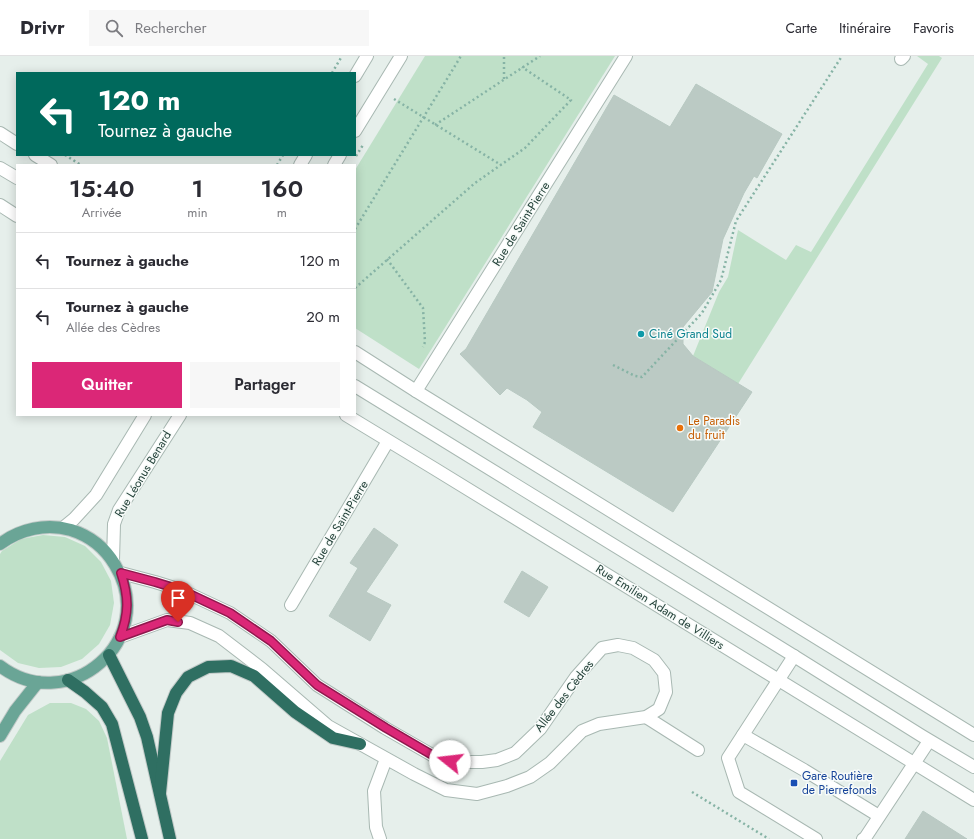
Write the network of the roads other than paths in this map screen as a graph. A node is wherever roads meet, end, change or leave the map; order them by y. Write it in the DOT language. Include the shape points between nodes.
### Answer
graph roads {
  1 [pos="367,56"];
  2 [pos="401,56"];
  3 [pos="626,56"];
  4 [pos="356,74"];
  5 [pos="356,129"];
  6 [pos="0,133"];
  7 [pos="16,143"];
  8 [pos="37,156"];
  9 [pos="49,164"];
  10 [pos="0,168"];
  11 [pos="16,177"];
  12 [pos="0,205"];
  13 [pos="16,215"];
  14 [pos="356,353"];
  15 [pos="356,387"];
  16 [pos="416,391"];
  17 [pos="143,416"];
  18 [pos="179,416"];
  19 [pos="348,416"];
  20 [pos="388,441"];
  21 [pos="63,528"];
  22 [pos="0,544"];
  23 [pos="113,560"];
  24 [pos="121,573"];
  25 [pos="290,605"];
  26 [pos="120,637"];
  27 [pos="108,655"];
  28 [pos="794,656"];
  29 [pos="0,666"];
  30 [pos="68,680"];
  31 [pos="778,680"];
  32 [pos="38,682"];
  33 [pos="646,718"];
  34 [pos="743,735"];
  35 [pos="974,735"];
  36 [pos="0,736"];
  37 [pos="929,741"];
  38 [pos="360,744"];
  39 [pos="698,750"];
  40 [pos="386,759"];
  41 [pos="914,763"];
  42 [pos="974,767"];
  43 [pos="160,793"];
  44 [pos="974,800"];
  45 [pos="879,816"];
  46 [pos="142,839"];
  47 [pos="170,839"];
  48 [pos="380,839"];
  49 [pos="816,839"];
  50 [pos="863,839"];
  1 -- 4 [label="street"];
  2 -- 5 [label="street"];
  3 -- 16 [label="street, Rue de Saint-Pierre"];
  6 -- 7 [label="street"];
  8 -- 9 [label="street"];
  10 -- 11 [label="street"];
  12 -- 13 [label="street"];
  14 -- 16 [label="street"];
  15 -- 28 [label="street"];
  16 -- 35 [label="street"];
  17 -- 21 [label="street" via="96,495"];
  18 -- 23 [label="street, Rue Léonus Benard" via="119,510 114,524"];
  19 -- 20 [label="street, Rue Emilien Adam de Villiers"];
  20 -- 25 [label="street, Rue de Saint-Pierre"];
  20 -- 31 [label="street, Rue Emilien Adam de Villiers"];
  21 -- 22 [label="main road" via="44,527 26,530"];
  21 -- 23 [label="main road" via="81,533 97,543"];
  23 -- 24 [label="main road"];
  24 -- 26 [label="main road" via="127,602"];
  24 -- 33 [label="street, Allée des Cèdres" via="181,590 230,613 271,641 317,685 439,759 482,762 497,760 515,753 540,729 576,677 602,648 633,648 654,660 664,673 666,692 659,709"];
  26 -- 27 [label="main road"];
  26 -- 38 [label="street" via="167,620 190,623 219,636 328,726"];
  27 -- 30 [label="main road" via="83,675"];
  27 -- 43 [label="highway" via="140,717"];
  28 -- 31 [label="street"];
  28 -- 37 [label="street"];
  29 -- 32 [label="main road" via="22,679"];
  30 -- 32 [label="main road" via="54,683"];
  30 -- 46 [label="highway" via="102,707 112,724"];
  31 -- 34 [label="street"];
  31 -- 41 [label="street, Rue Emilien Adam de Villiers"];
  32 -- 36 [label="main road" via="15,711"];
  33 -- 39 [label="street"];
  33 -- 40 [label="street" via="599,724 582,731 550,763 530,777 477,794 446,790"];
  34 -- 45 [label="street"];
  34 -- 49 [label="street" via="728,758 738,792"];
  37 -- 41 [label="street"];
  37 -- 42 [label="street"];
  38 -- 40 [label="street"];
  38 -- 43 [label="highway" via="333,738 295,712 254,676 231,666 208,667 188,677 176,693 168,713"];
  40 -- 48 [label="street" via="374,791 376,827"];
  41 -- 44 [label="street, Rue Emilien Adam de Villiers"];
  41 -- 45 [label="street"];
  43 -- 47 [label="highway"];
  45 -- 50 [label="street"];
}
